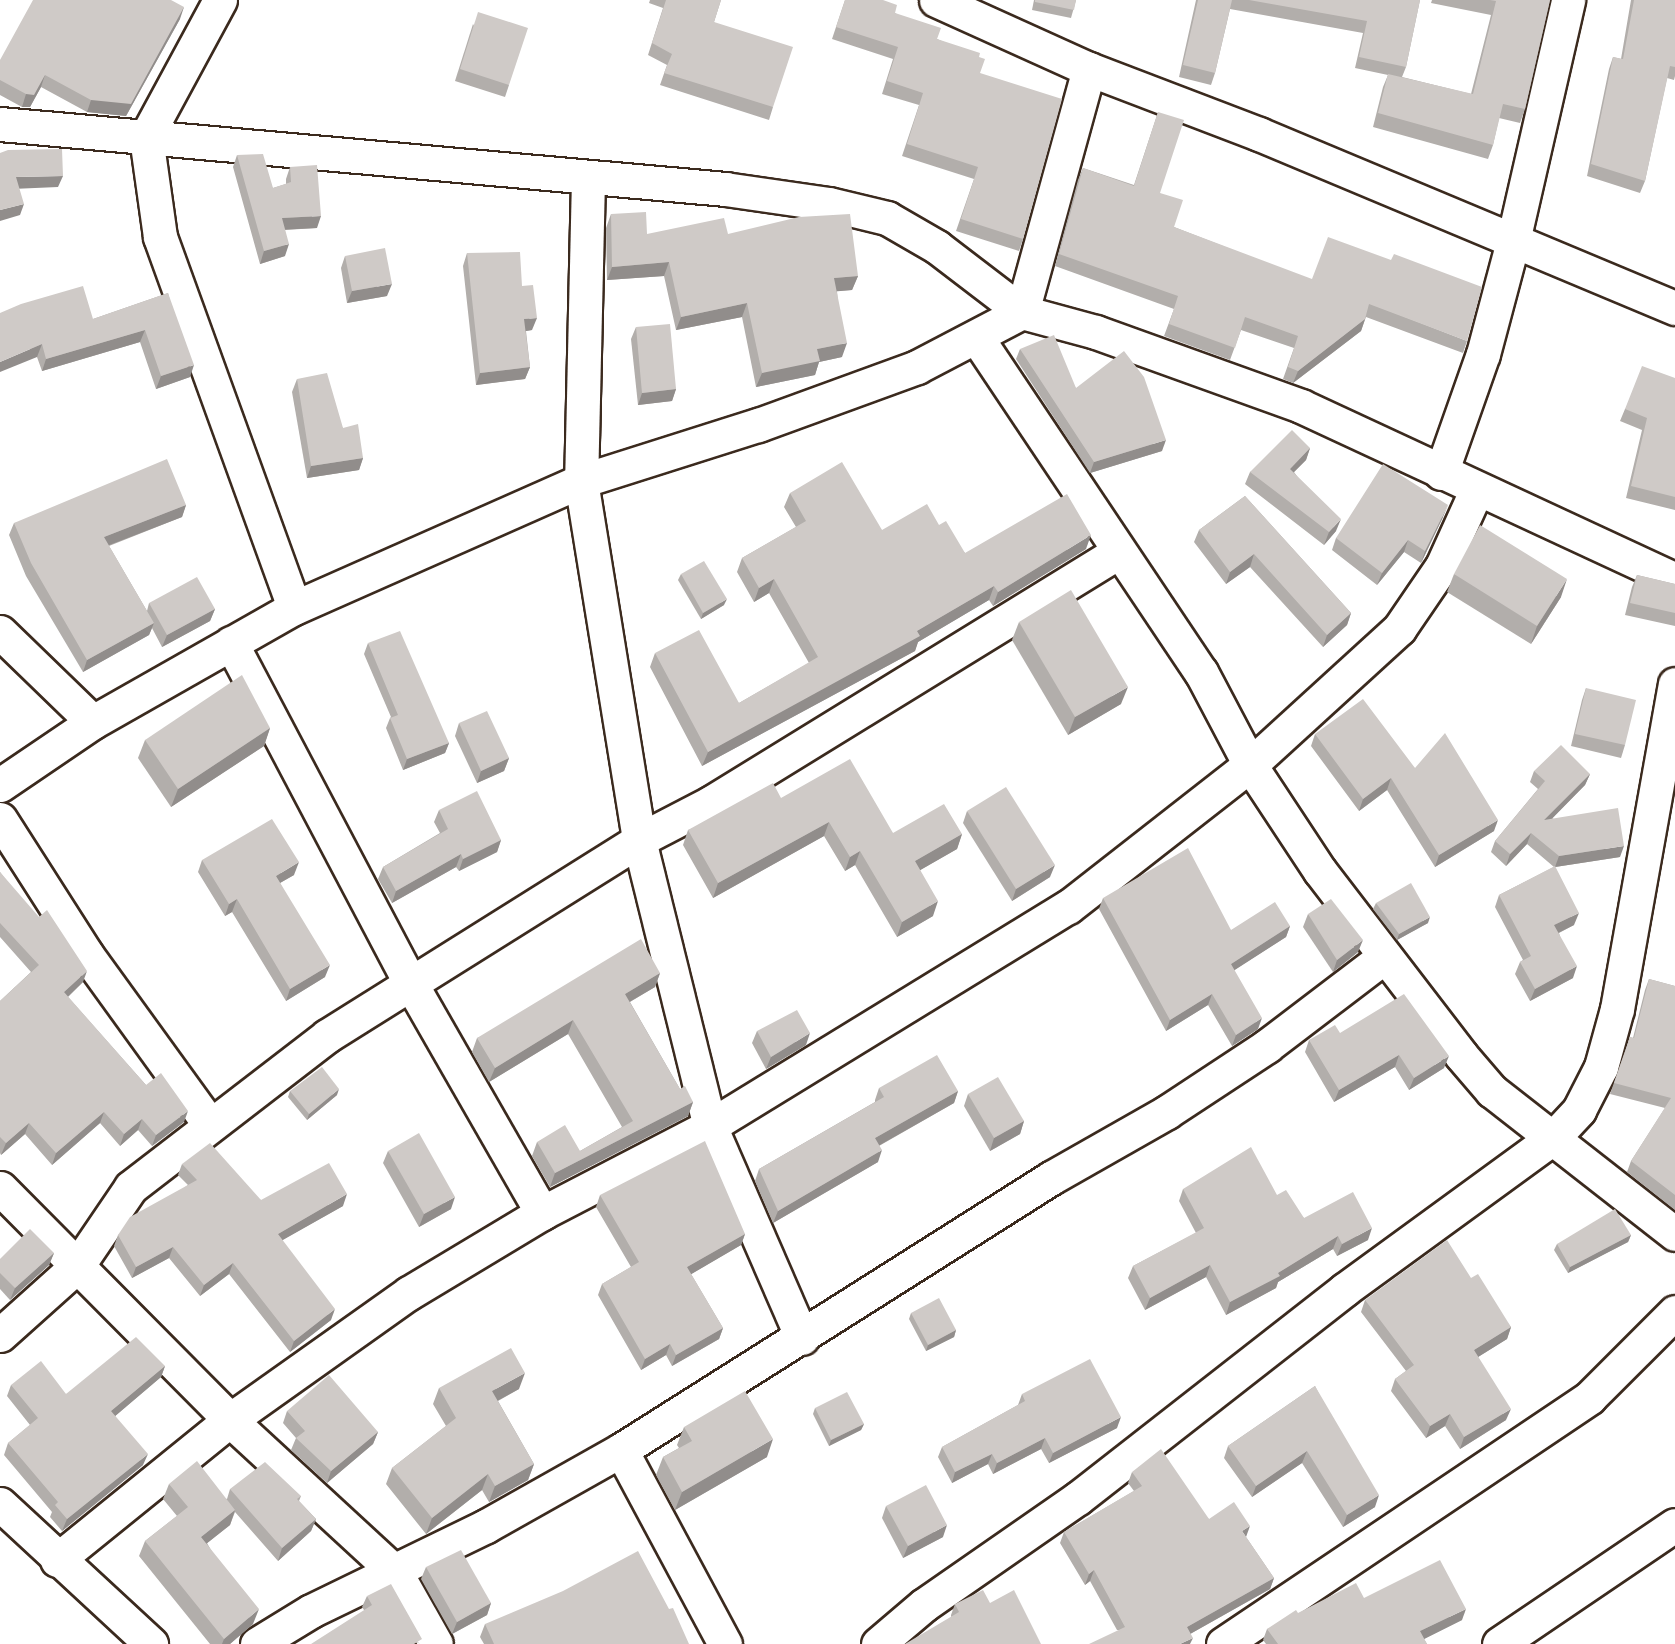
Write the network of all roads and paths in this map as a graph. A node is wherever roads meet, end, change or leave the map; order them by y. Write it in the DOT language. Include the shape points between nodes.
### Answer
graph roads {
  1 [pos="220,0"];
  2 [pos="936,0"];
  3 [pos="1568,0"];
  4 [pos="1088,69"];
  5 [pos="0,124"];
  6 [pos="146,137"];
  7 [pos="588,178"];
  8 [pos="1513,242"];
  9 [pos="1675,308"];
  10 [pos="1022,312"];
  11 [pos="977,338"];
  12 [pos="1441,473"];
  13 [pos="581,481"];
  14 [pos="1477,489"];
  15 [pos="1118,552"];
  16 [pos="1675,580"];
  17 [pos="294,608"];
  18 [pos="0,632"];
  19 [pos="231,643"];
  20 [pos="1675,684"];
  21 [pos="93,722"];
  22 [pos="1250,765"];
  23 [pos="0,785"];
  24 [pos="0,820"];
  25 [pos="639,840"];
  26 [pos="1661,844"];
  27 [pos="1384,957"];
  28 [pos="411,984"];
  29 [pos="210,1125"];
  30 [pos="710,1126"];
  31 [pos="1554,1137"];
  32 [pos="0,1188"];
  33 [pos="542,1213"];
  34 [pos="1675,1234"];
  35 [pos="78,1265"];
  36 [pos="1675,1312"];
  37 [pos="0,1335"];
  38 [pos="802,1338"];
  39 [pos="230,1420"];
  40 [pos="621,1450"];
  41 [pos="0,1504"];
  42 [pos="1675,1525"];
  43 [pos="57,1560"];
  44 [pos="396,1573"];
  45 [pos="152,1644"];
  46 [pos="257,1644"];
  47 [pos="436,1644"];
  48 [pos="724,1644"];
  49 [pos="878,1644"];
  50 [pos="1223,1644"];
  51 [pos="1499,1644"];
  1 -- 6 [label="street"];
  2 -- 4 [label="street"];
  3 -- 8 [label="street"];
  4 -- 8 [label="street" via="1259,134"];
  4 -- 10 [label="street"];
  5 -- 6 [label="street"];
  6 -- 7 [label="street"];
  6 -- 17 [label="street" via="160,237"];
  7 -- 10 [label="street" via="738,191 887,218 937,247"];
  7 -- 13 [label="street"];
  8 -- 9 [label="street"];
  8 -- 12 [label="street" via="1482,354"];
  10 -- 11 [label="street"];
  10 -- 12 [label="street" via="1096,332 1301,406"];
  11 -- 13 [label="street" via="917,367 771,421"];
  11 -- 15 [label="street"];
  12 -- 14 [label="street"];
  13 -- 17 [label="street"];
  13 -- 25 [label="street"];
  14 -- 16 [label="street"];
  14 -- 22 [label="street" via="1442,566 1399,629"];
  15 -- 22 [label="street" via="1200,672"];
  15 -- 25 [label="street" via="712,802"];
  17 -- 19 [label="street"];
  18 -- 21 [label="street"];
  19 -- 21 [label="street"];
  19 -- 28 [label="street"];
  20 -- 26 [label="street"];
  21 -- 23 [label="street"];
  22 -- 27 [label="street"];
  22 -- 30 [label="street" via="1068,907"];
  24 -- 29 [label="street" via="87,955"];
  25 -- 28 [label="street"];
  25 -- 30 [label="street"];
  26 -- 31 [label="street" via="1601,1067 1579,1110"];
  27 -- 31 [label="street" via="1492,1091"];
  27 -- 38 [label="street" via="1267,1045 1167,1112 1051,1178"];
  28 -- 29 [label="street" via="327,1036"];
  28 -- 33 [label="street"];
  29 -- 35 [label="street" via="131,1187"];
  30 -- 33 [label="street"];
  30 -- 38 [label="street"];
  31 -- 34 [label="street"];
  31 -- 49 [label="street" via="1344,1290 1078,1498 924,1605"];
  32 -- 35 [label="street"];
  33 -- 39 [label="street" via="409,1293"];
  35 -- 37 [label="street"];
  35 -- 39 [label="street"];
  36 -- 50 [label="street" via="1590,1397"];
  38 -- 40 [label="street"];
  39 -- 43 [label="street"];
  39 -- 44 [label="street"];
  40 -- 44 [label="street"];
  40 -- 48 [label="street"];
  41 -- 43 [label="street"];
  42 -- 51 [label="street"];
  43 -- 45 [label="street"];
  44 -- 46 [label="street" via="311,1611"];
  44 -- 47 [label="street"];
}
